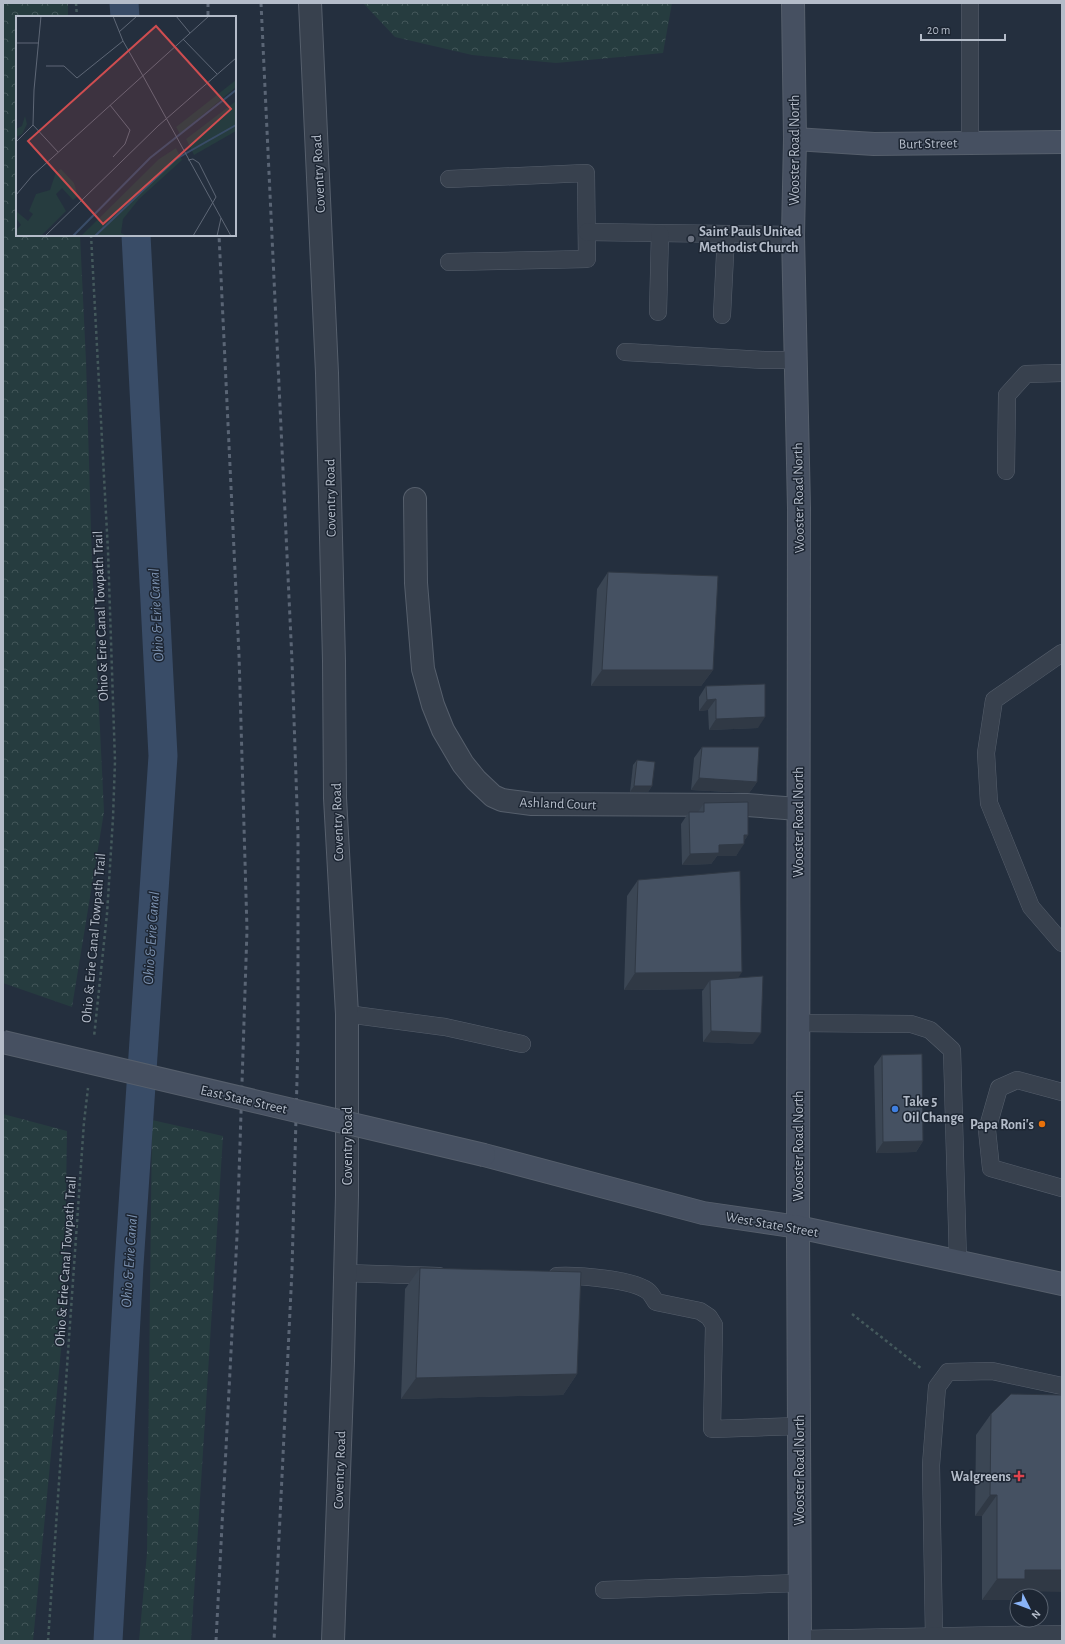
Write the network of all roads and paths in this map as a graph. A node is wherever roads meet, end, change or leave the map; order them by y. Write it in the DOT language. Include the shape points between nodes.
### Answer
graph roads {
  1 [pos="76,3"];
  2 [pos="310,3"];
  3 [pos="793,3"];
  4 [pos="970,3"];
  5 [pos="77,16"];
  6 [pos="795,139"];
  7 [pos="1062,142"];
  8 [pos="970,143"];
  9 [pos="449,178"];
  10 [pos="587,232"];
  11 [pos="660,234"];
  12 [pos="726,235"];
  13 [pos="91,236"];
  14 [pos="793,236"];
  15 [pos="449,262"];
  16 [pos="658,312"];
  17 [pos="722,315"];
  18 [pos="625,352"];
  19 [pos="795,360"];
  20 [pos="1062,373"];
  21 [pos="1006,471"];
  22 [pos="415,499"];
  23 [pos="1062,653"];
  24 [pos="798,809"];
  25 [pos="1062,944"];
  26 [pos="347,1014"];
  27 [pos="798,1023"];
  28 [pos="3,1042"];
  29 [pos="93,1044"];
  30 [pos="522,1044"];
  31 [pos="88,1083"];
  32 [pos="1062,1092"];
  33 [pos="484,1155"];
  34 [pos="1062,1188"];
  35 [pos="798,1228"];
  36 [pos="958,1262"];
  37 [pos="345,1273"];
  38 [pos="456,1276"];
  39 [pos="543,1277"];
  40 [pos="1062,1284"];
  41 [pos="852,1314"];
  42 [pos="940,1383"];
  43 [pos="1062,1386"];
  44 [pos="799,1426"];
  45 [pos="799,1583"];
  46 [pos="604,1590"];
  47 [pos="1062,1634"];
  48 [pos="934,1637"];
  49 [pos="800,1640"];
  50 [pos="48,1641"];
  51 [pos="332,1641"];
  1 -- 5 [label="path"];
  2 -- 26 [label="street, Coventry Road" via="327,373 335,798"];
  3 -- 6 [label="main road, Wooster Road North"];
  4 -- 8 [label="lane"];
  6 -- 8 [label="main road, Burt Street" via="874,144"];
  6 -- 14 [label="main road, Wooster Road North"];
  7 -- 8 [label="main road, Burt Street"];
  9 -- 10 [label="lane" via="586,173"];
  10 -- 11 [label="lane"];
  10 -- 15 [label="lane" via="587,260"];
  11 -- 12 [label="lane"];
  11 -- 16 [label="lane"];
  12 -- 14 [label="lane"];
  12 -- 17 [label="lane"];
  13 -- 29 [label="path, Ohio & Erie Canal Towpath Trail" via="108,551 114,761 108,907"];
  14 -- 19 [label="main road, Wooster Road North"];
  18 -- 19 [label="lane"];
  19 -- 24 [label="main road, Wooster Road North" via="799,508"];
  20 -- 21 [label="lane" via="1026,374 1007,394"];
  22 -- 24 [label="street, Ashland Court" via="416,583 423,669 433,705 444,730 463,764 493,796 502,800 532,804 747,805"];
  23 -- 25 [label="lane" via="994,700 986,753 990,803 995,817 1031,907"];
  24 -- 27 [label="main road, Wooster Road North"];
  26 -- 30 [label="lane" via="445,1027"];
  26 -- 37 [label="street, Coventry Road"];
  27 -- 35 [label="main road, Wooster Road North"];
  27 -- 36 [label="lane" via="911,1024 930,1030 952,1050"];
  28 -- 33 [label="main road, East State Street, bridge"];
  31 -- 50 [label="path, Ohio & Erie Canal Towpath Trail"];
  32 -- 34 [label="lane" via="1017,1080 999,1088 988,1130 991,1168"];
  33 -- 35 [label="main road, West State Street" via="703,1213"];
  35 -- 36 [label="main road, West State Street"];
  35 -- 44 [label="main road, Wooster Road North"];
  36 -- 40 [label="main road, West State Street"];
  37 -- 38 [label="lane"];
  37 -- 51 [label="street, Coventry Road"];
  39 -- 44 [label="lane" via="573,1275 630,1283 648,1291 656,1302 705,1314 714,1325 712,1429"];
  41 -- 42 [label="path"];
  42 -- 43 [label="lane" via="948,1372 992,1371"];
  42 -- 48 [label="lane" via="937,1387 931,1466"];
  44 -- 45 [label="main road, Wooster Road North"];
  45 -- 46 [label="lane"];
  45 -- 49 [label="main road, Wooster Road North"];
  47 -- 48 [label="lane"];
  48 -- 49 [label="lane"];
}
